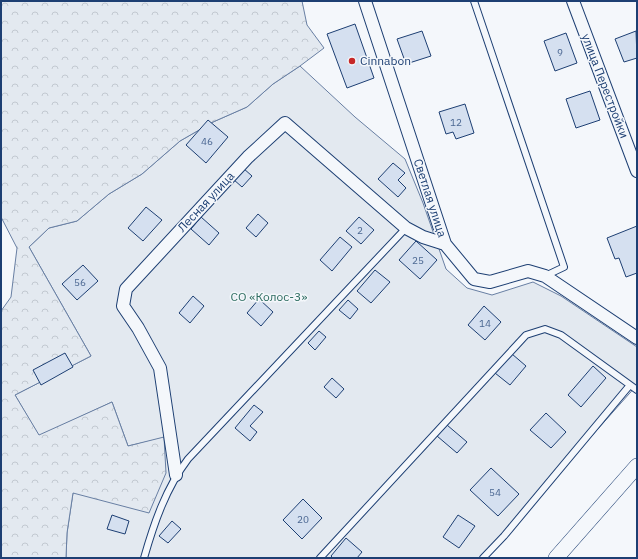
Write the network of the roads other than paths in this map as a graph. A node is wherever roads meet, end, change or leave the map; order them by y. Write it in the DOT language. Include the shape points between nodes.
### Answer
graph roads {
  1 [pos="365,1"];
  2 [pos="474,1"];
  3 [pos="573,1"];
  4 [pos="637,171"];
  5 [pos="406,228"];
  6 [pos="445,244"];
  7 [pos="546,276"];
  8 [pos="637,338"];
  9 [pos="630,385"];
  10 [pos="637,390"];
  11 [pos="637,466"];
  12 [pos="176,475"];
  13 [pos="144,558"];
  14 [pos="320,558"];
  15 [pos="483,558"];
  16 [pos="556,558"];
  1 -- 6 [label="street, Светлая улица"];
  2 -- 7 [label="lane" via="564,267"];
  3 -- 4 [label="street, улица Перестройки"];
  5 -- 6 [label="street, Лесная улица"];
  5 -- 12 [label="lane" via="188,459"];
  5 -- 12 [label="street, Лесная улица" via="285,123 248,157 126,289 123,306 160,368"];
  6 -- 7 [label="street, Светлая улица" via="474,279 490,282 528,271"];
  7 -- 8 [label="street, Светлая улица"];
  9 -- 10 [label="lane"];
  9 -- 14 [label="lane" via="561,335 545,329 526,335"];
  9 -- 15 [label="lane"];
  11 -- 16 [label="street"];
  12 -- 13 [label="lane" via="157,515"];
}
